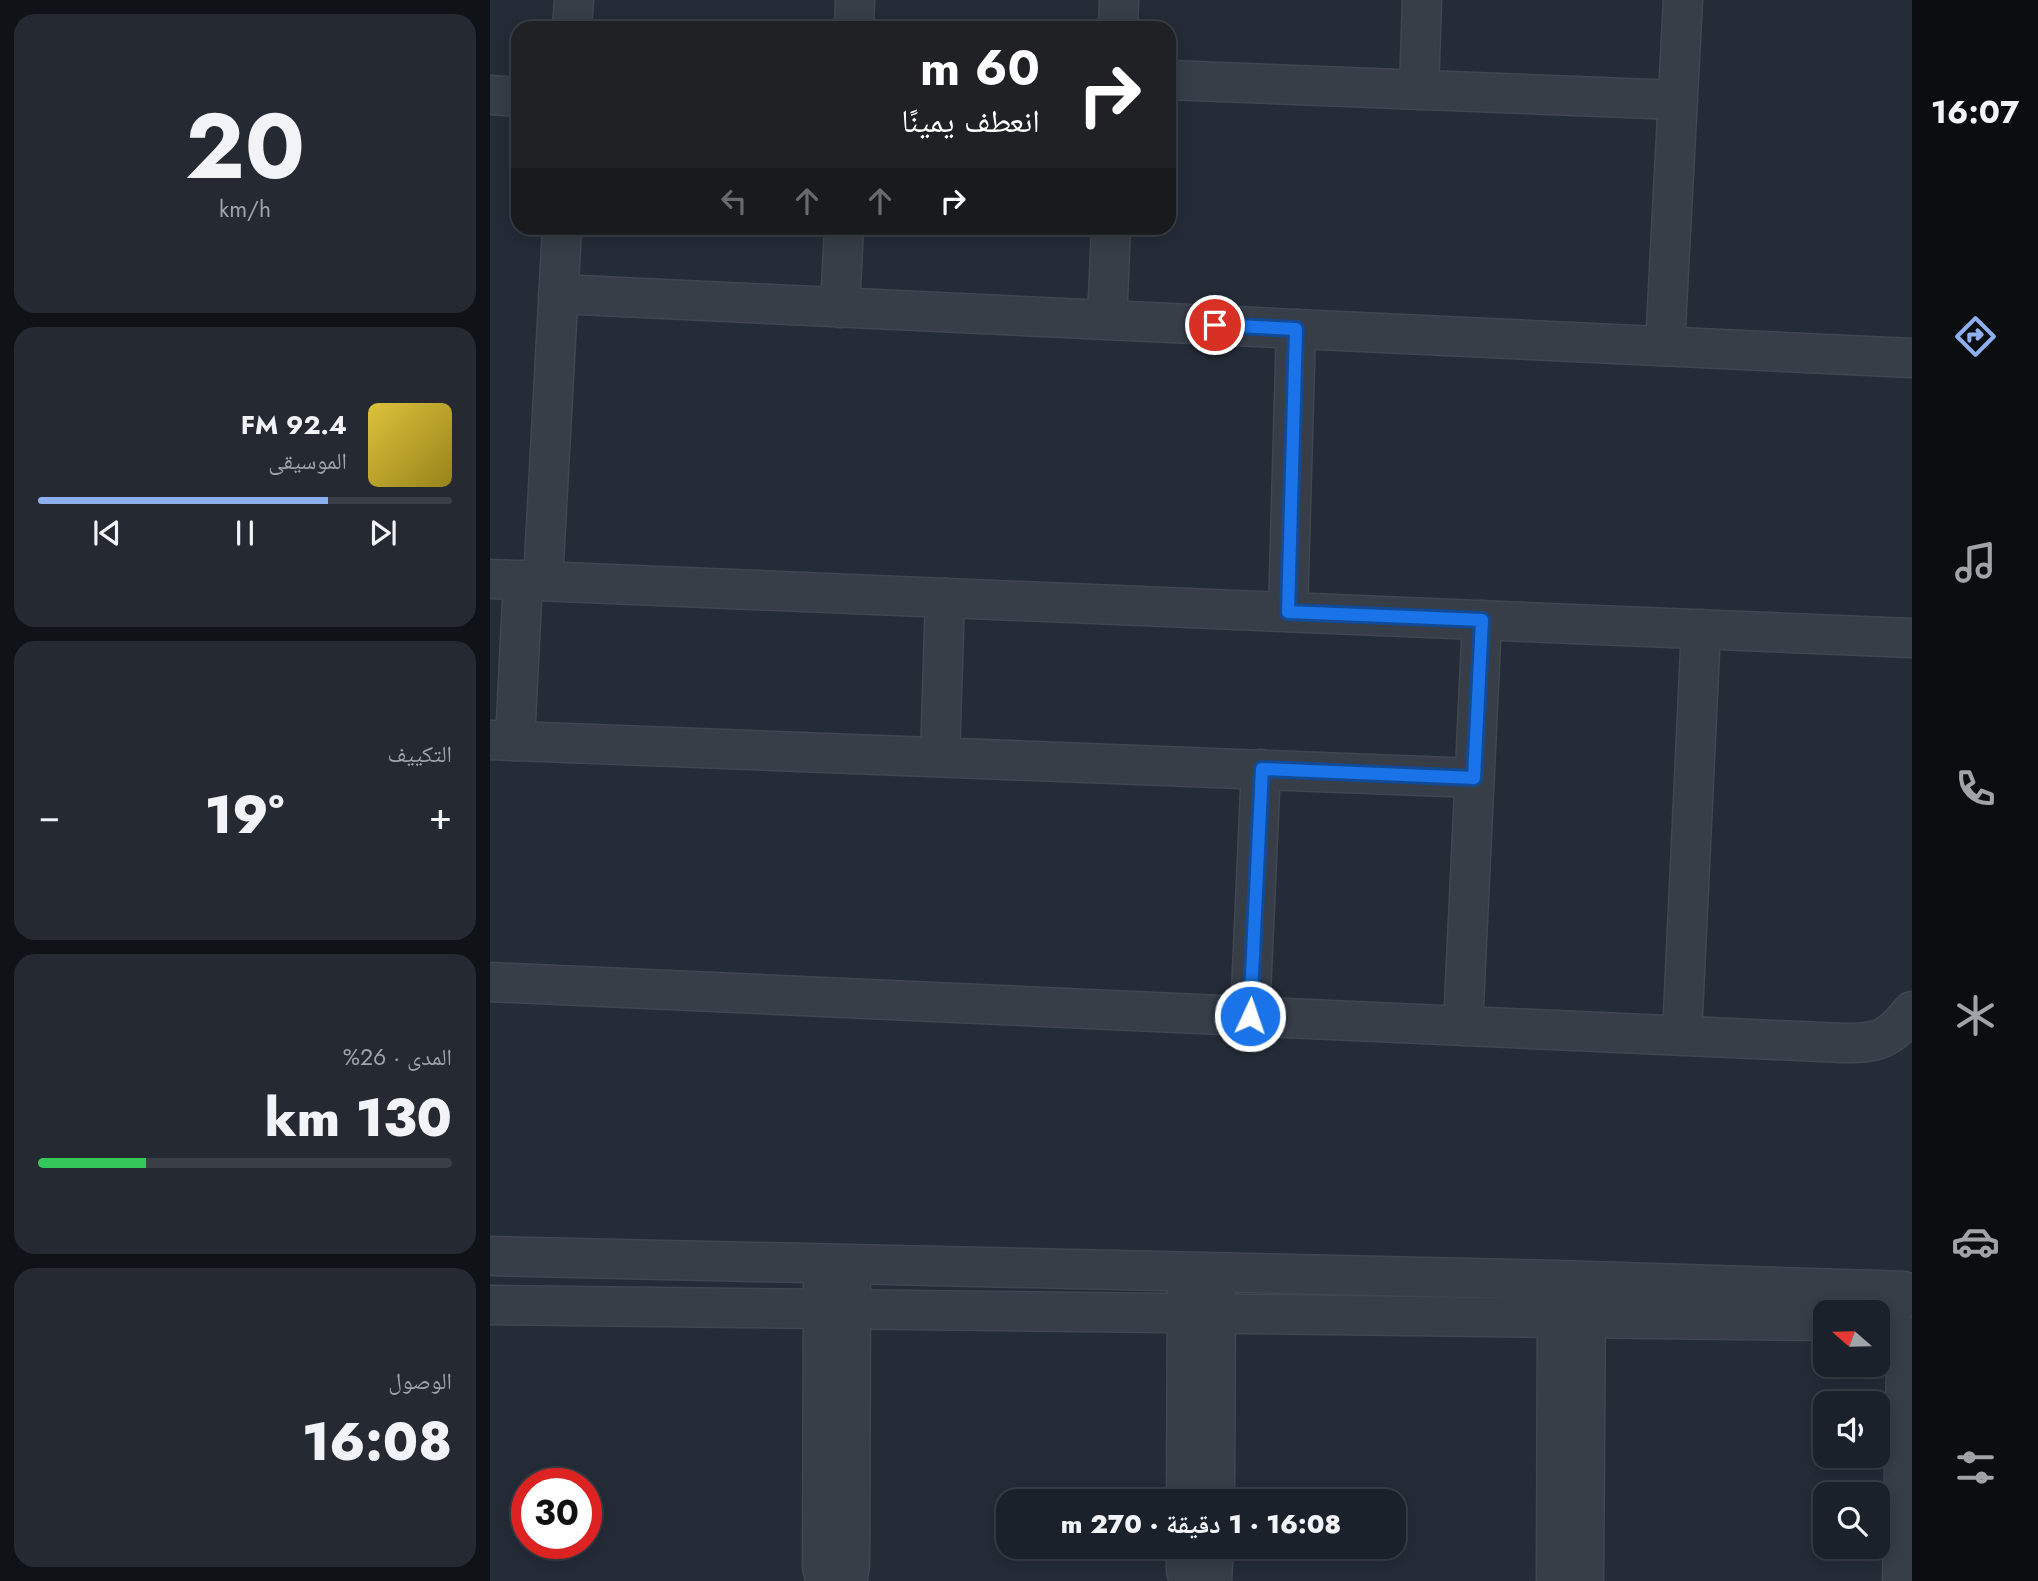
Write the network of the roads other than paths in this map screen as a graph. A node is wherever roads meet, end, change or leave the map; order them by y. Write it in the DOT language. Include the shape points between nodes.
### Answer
graph roads {
  1 [pos="574,0"];
  2 [pos="855,0"];
  3 [pos="1119,0"];
  4 [pos="1422,0"];
  5 [pos="1683,0"];
  6 [pos="572,21"];
  7 [pos="854,21"];
  8 [pos="1118,21"];
  9 [pos="1176,79"];
  10 [pos="1419,90"];
  11 [pos="490,95"];
  12 [pos="511,96"];
  13 [pos="1678,100"];
  14 [pos="562,235"];
  15 [pos="844,235"];
  16 [pos="1111,235"];
  17 [pos="558,294"];
  18 [pos="840,308"];
  19 [pos="1107,320"];
  20 [pos="1296,329"];
  21 [pos="1665,346"];
  22 [pos="1912,358"];
  23 [pos="519,580"];
  24 [pos="945,598"];
  25 [pos="1288,612"];
  26 [pos="1482,620"];
  27 [pos="1701,629"];
  28 [pos="1912,638"];
  29 [pos="503,740"];
  30 [pos="940,757"];
  31 [pos="1262,769"];
  32 [pos="1474,778"];
  33 [pos="490,982"];
  34 [pos="1912,1011"];
  35 [pos="1250,1016"];
  36 [pos="1463,1026"];
  37 [pos="1682,1036"];
  38 [pos="490,1256"];
  39 [pos="837,1264"];
  40 [pos="1201,1272"];
  41 [pos="1912,1297"];
  42 [pos="1572,1299"];
  43 [pos="490,1305"];
  44 [pos="837,1309"];
  45 [pos="1202,1314"];
  46 [pos="1813,1320"];
  47 [pos="1890,1324"];
  48 [pos="1187,1489"];
  49 [pos="1214,1489"];
  50 [pos="1186,1559"];
  51 [pos="1213,1559"];
  52 [pos="829,1581"];
  53 [pos="842,1581"];
  54 [pos="1189,1581"];
  55 [pos="1212,1581"];
  56 [pos="1556,1581"];
  57 [pos="1584,1581"];
  58 [pos="1902,1581"];
  1 -- 6 [label="street"];
  2 -- 7 [label="street"];
  3 -- 8 [label="street"];
  4 -- 10 [label="street"];
  5 -- 13 [label="street"];
  9 -- 10 [label="street"];
  10 -- 13 [label="street"];
  11 -- 12 [label="street"];
  13 -- 21 [label="street"];
  14 -- 17 [label="street"];
  15 -- 18 [label="street"];
  16 -- 19 [label="street"];
  17 -- 18 [label="street"];
  17 -- 23 [label="street"];
  18 -- 19 [label="street"];
  19 -- 20 [label="street"];
  20 -- 21 [label="street"];
  20 -- 25 [label="street"];
  21 -- 22 [label="street"];
  23 -- 24 [label="street"];
  23 -- 29 [label="street"];
  24 -- 25 [label="street"];
  24 -- 30 [label="street"];
  25 -- 26 [label="street"];
  26 -- 27 [label="street"];
  26 -- 32 [label="street"];
  27 -- 28 [label="street"];
  27 -- 37 [label="street"];
  29 -- 30 [label="street"];
  30 -- 31 [label="street"];
  31 -- 32 [label="street"];
  31 -- 35 [label="street"];
  32 -- 36 [label="street"];
  33 -- 35 [label="street"];
  34 -- 37 [label="street" via="1896,1031 1871,1043"];
  35 -- 36 [label="street"];
  36 -- 37 [label="street"];
  38 -- 39 [label="street"];
  39 -- 40 [label="street"];
  39 -- 44 [label="street"];
  40 -- 42 [label="street"];
  40 -- 45 [label="street"];
  41 -- 42 [label="street" via="1877,1290"];
  42 -- 45 [label="street"];
  42 -- 46 [label="street"];
  42 -- 56 [label="street"];
  42 -- 57 [label="street"];
  43 -- 44 [label="street"];
  44 -- 45 [label="street"];
  44 -- 52 [label="street" via="822,1567"];
  44 -- 53 [label="street" via="850,1565 848,1578"];
  45 -- 48 [label="street"];
  45 -- 49 [label="street"];
  47 -- 58 [label="street" via="1904,1339 1906,1359"];
  50 -- 54 [label="street"];
  51 -- 55 [label="street"];
}
